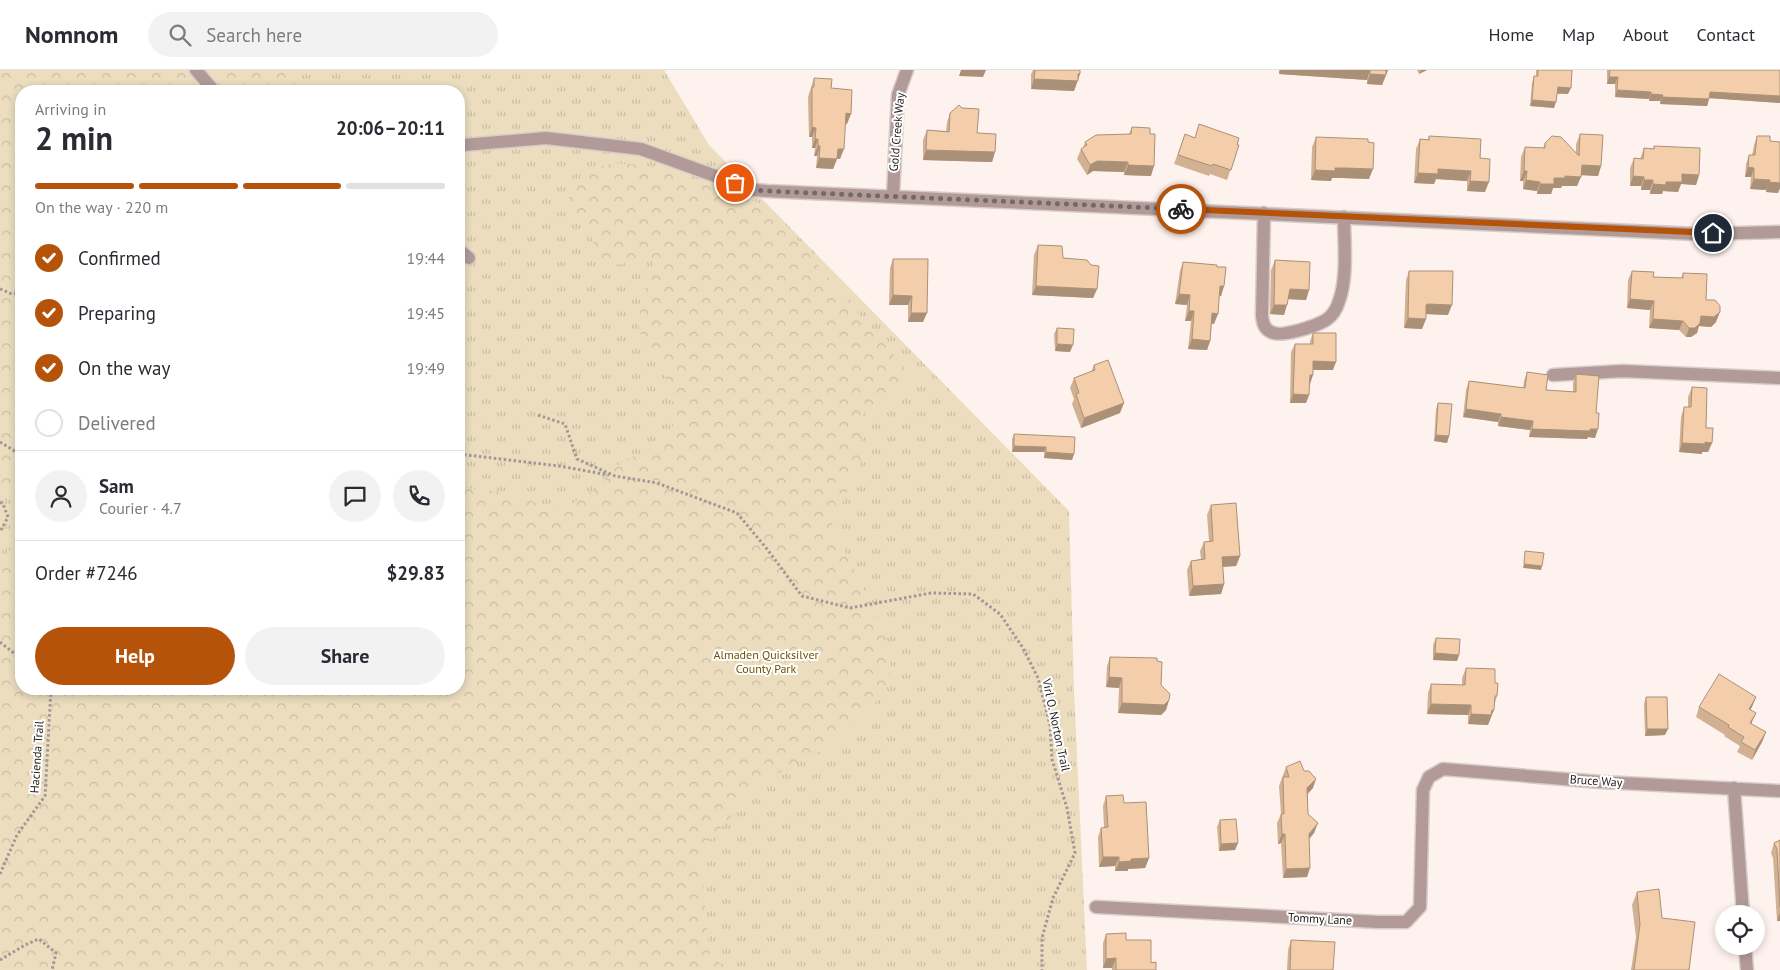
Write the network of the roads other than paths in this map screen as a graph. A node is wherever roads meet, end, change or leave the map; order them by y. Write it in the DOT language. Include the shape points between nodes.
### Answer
graph roads {
  1 [pos="196,70"];
  2 [pos="907,70"];
  3 [pos="209,85"];
  4 [pos="465,145"];
  5 [pos="893,196"];
  6 [pos="1264,213"];
  7 [pos="1344,217"];
  8 [pos="1780,232"];
  9 [pos="465,255"];
  10 [pos="469,258"];
  11 [pos="1553,375"];
  12 [pos="1780,378"];
  13 [pos="1734,788"];
  14 [pos="1423,790"];
  15 [pos="1780,791"];
  16 [pos="1742,905"];
  17 [pos="1096,907"];
  18 [pos="1746,955"];
  19 [pos="1747,970"];
  1 -- 3 [label="street"];
  2 -- 5 [label="street, Gold Creek Way" via="898,95"];
  4 -- 5 [label="street" via="546,138 642,149 754,190"];
  5 -- 6 [label="street"];
  6 -- 7 [label="street"];
  6 -- 7 [label="street" via="1262,316 1268,330 1280,334 1319,323 1335,310 1343,276"];
  7 -- 8 [label="street" via="1697,234"];
  9 -- 10 [label="street"];
  11 -- 12 [label="street" via="1623,371"];
  13 -- 14 [label="street, Bruce Way" via="1601,782 1443,769 1429,777"];
  13 -- 15 [label="street, Bruce Way"];
  13 -- 16 [label="street"];
  14 -- 17 [label="street, Tommy Lane" via="1420,907 1406,922"];
  18 -- 19 [label="street"];
}
